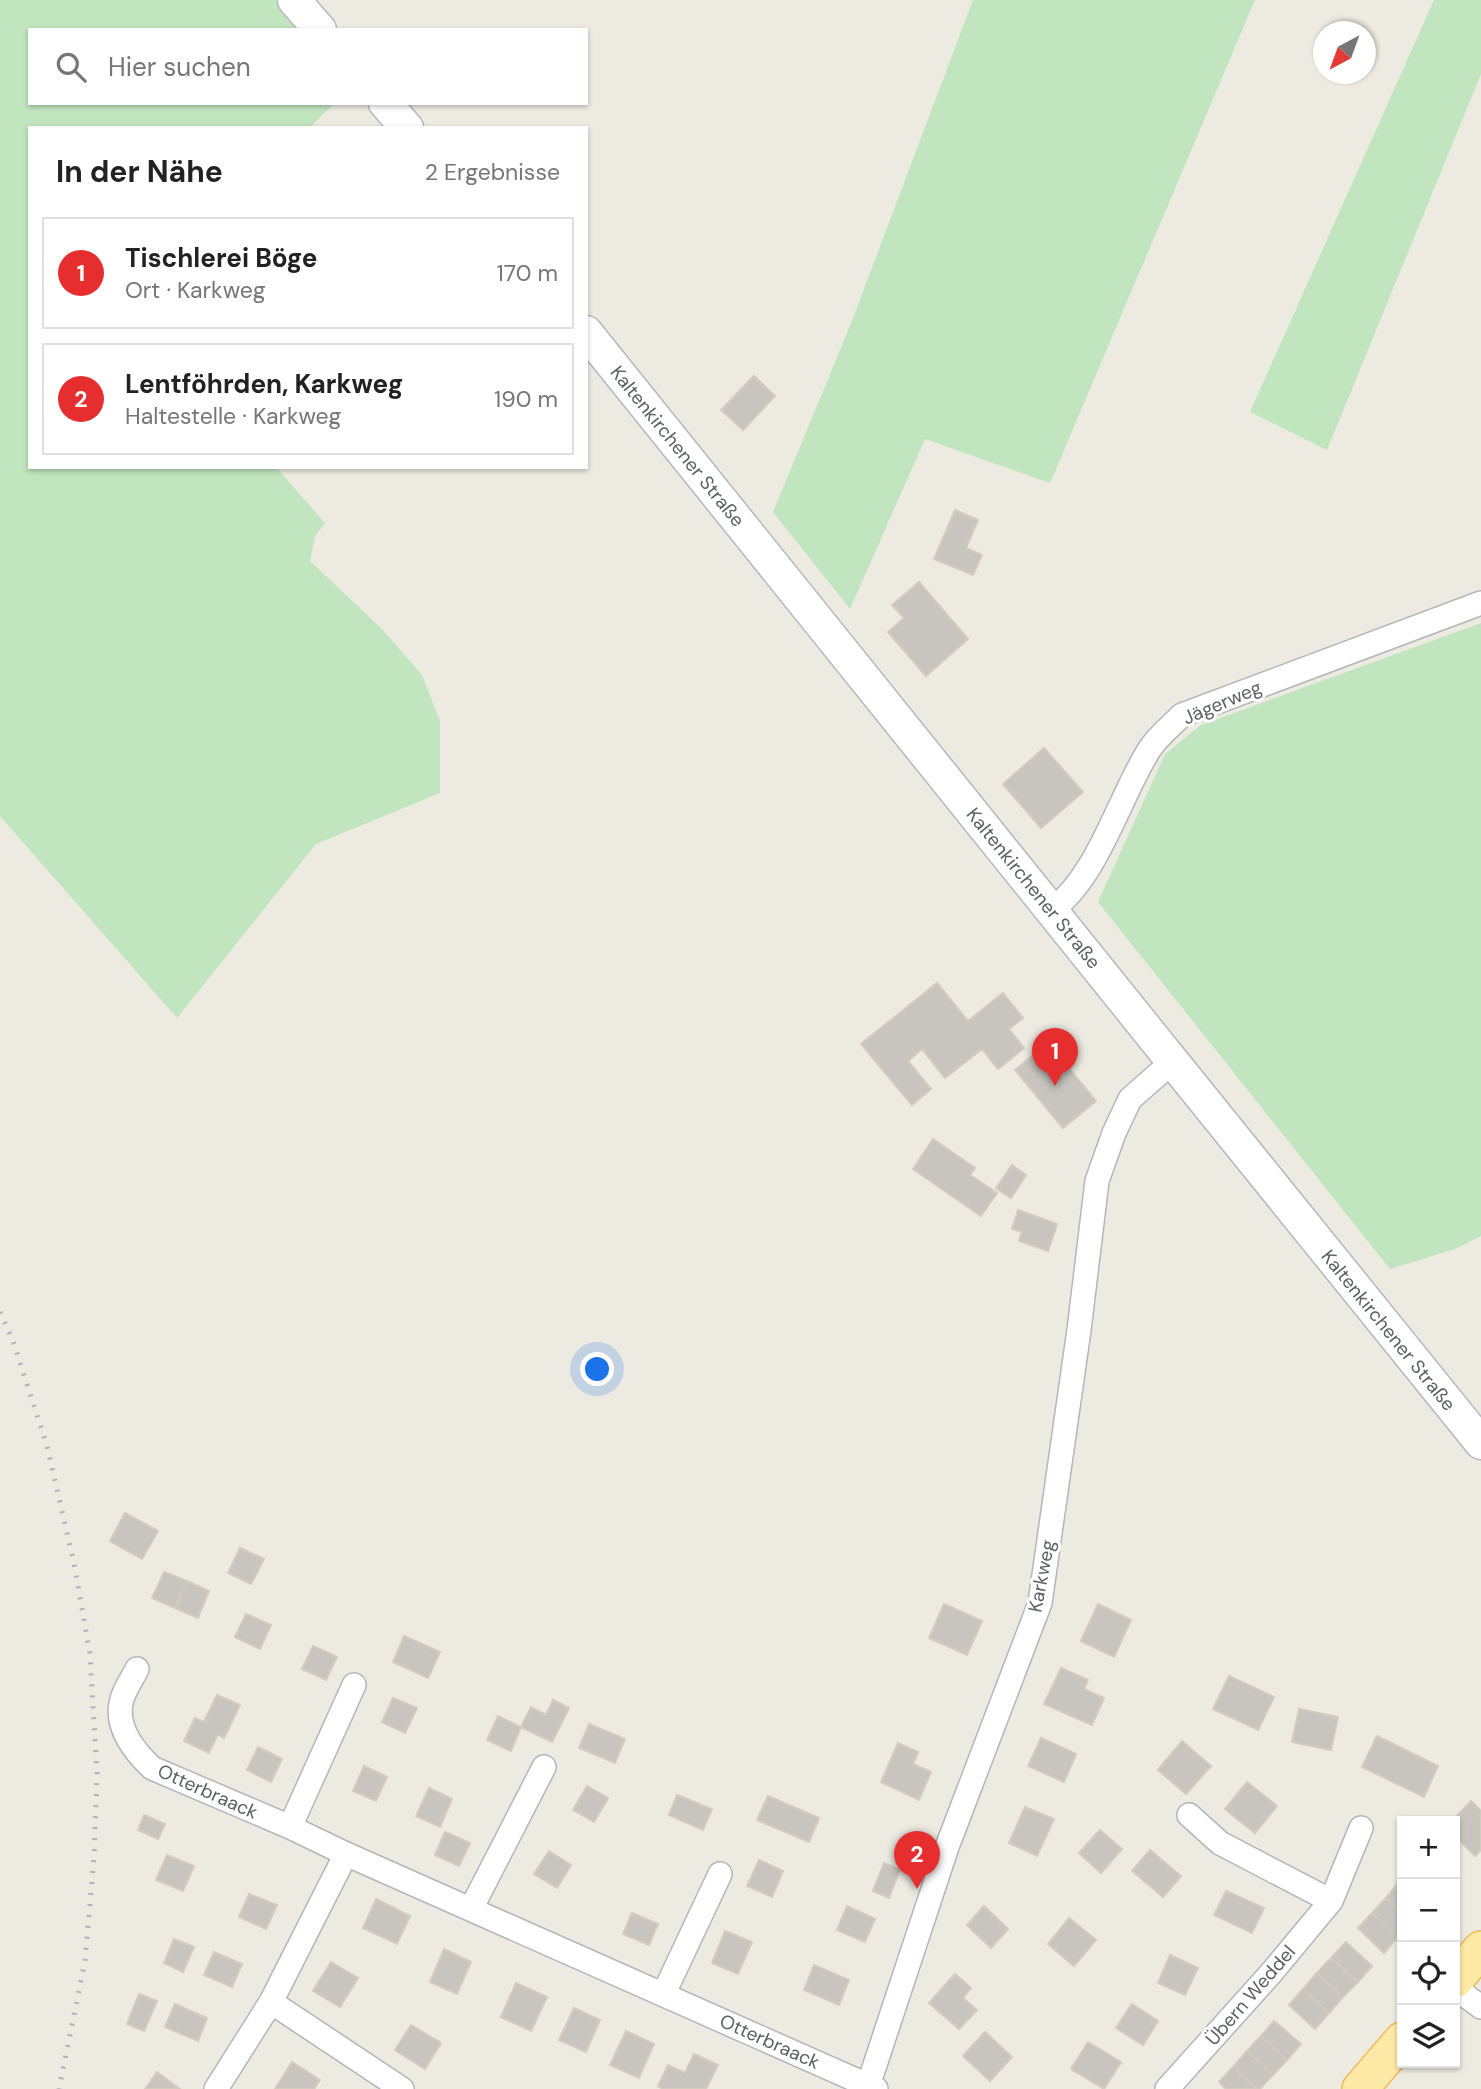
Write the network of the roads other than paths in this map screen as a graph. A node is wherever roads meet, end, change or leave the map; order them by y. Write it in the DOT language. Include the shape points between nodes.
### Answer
graph roads {
  1 [pos="294,0"];
  2 [pos="318,28"];
  3 [pos="387,105"];
  4 [pos="405,126"];
  5 [pos="588,334"];
  6 [pos="1481,603"];
  7 [pos="1052,910"];
  8 [pos="1172,1062"];
  9 [pos="1481,1443"];
  10 [pos="137,1669"];
  11 [pos="354,1685"];
  12 [pos="544,1767"];
  13 [pos="1189,1815"];
  14 [pos="290,1827"];
  15 [pos="1361,1828"];
  16 [pos="346,1854"];
  17 [pos="720,1874"];
  18 [pos="1331,1901"];
  19 [pos="471,1909"];
  20 [pos="1481,1949"];
  21 [pos="1460,1974"];
  22 [pos="1460,1992"];
  23 [pos="664,1993"];
  24 [pos="271,2001"];
  25 [pos="1481,2007"];
  26 [pos="1397,2046"];
  27 [pos="870,2088"];
  28 [pos="216,2089"];
  29 [pos="402,2089"];
  30 [pos="1167,2089"];
  31 [pos="1360,2089"];
  1 -- 2 [label="main road"];
  3 -- 4 [label="main road"];
  5 -- 7 [label="main road, Kaltenkirchener Straße"];
  6 -- 7 [label="street, Jägerweg" via="1182,715 1150,748 1087,870"];
  7 -- 8 [label="main road, Kaltenkirchener Straße"];
  8 -- 9 [label="main road, Kaltenkirchener Straße"];
  8 -- 27 [label="street, Karkweg" via="1130,1100 1097,1181 1040,1603 947,1847"];
  10 -- 14 [label="street, Otterbraack" via="121,1701 122,1726 135,1752 152,1768"];
  11 -- 14 [label="street"];
  12 -- 19 [label="street"];
  13 -- 18 [label="street" via="1220,1843"];
  14 -- 16 [label="street, Otterbraack"];
  15 -- 18 [label="street, Übern Weddel"];
  16 -- 19 [label="street, Otterbraack"];
  16 -- 24 [label="street"];
  17 -- 23 [label="street"];
  18 -- 30 [label="street, Übern Weddel"];
  19 -- 23 [label="street, Otterbraack"];
  20 -- 21 [label="main road"];
  22 -- 25 [label="street"];
  23 -- 27 [label="street, Otterbraack"];
  24 -- 28 [label="street"];
  24 -- 29 [label="street"];
  26 -- 31 [label="main road"];
}
